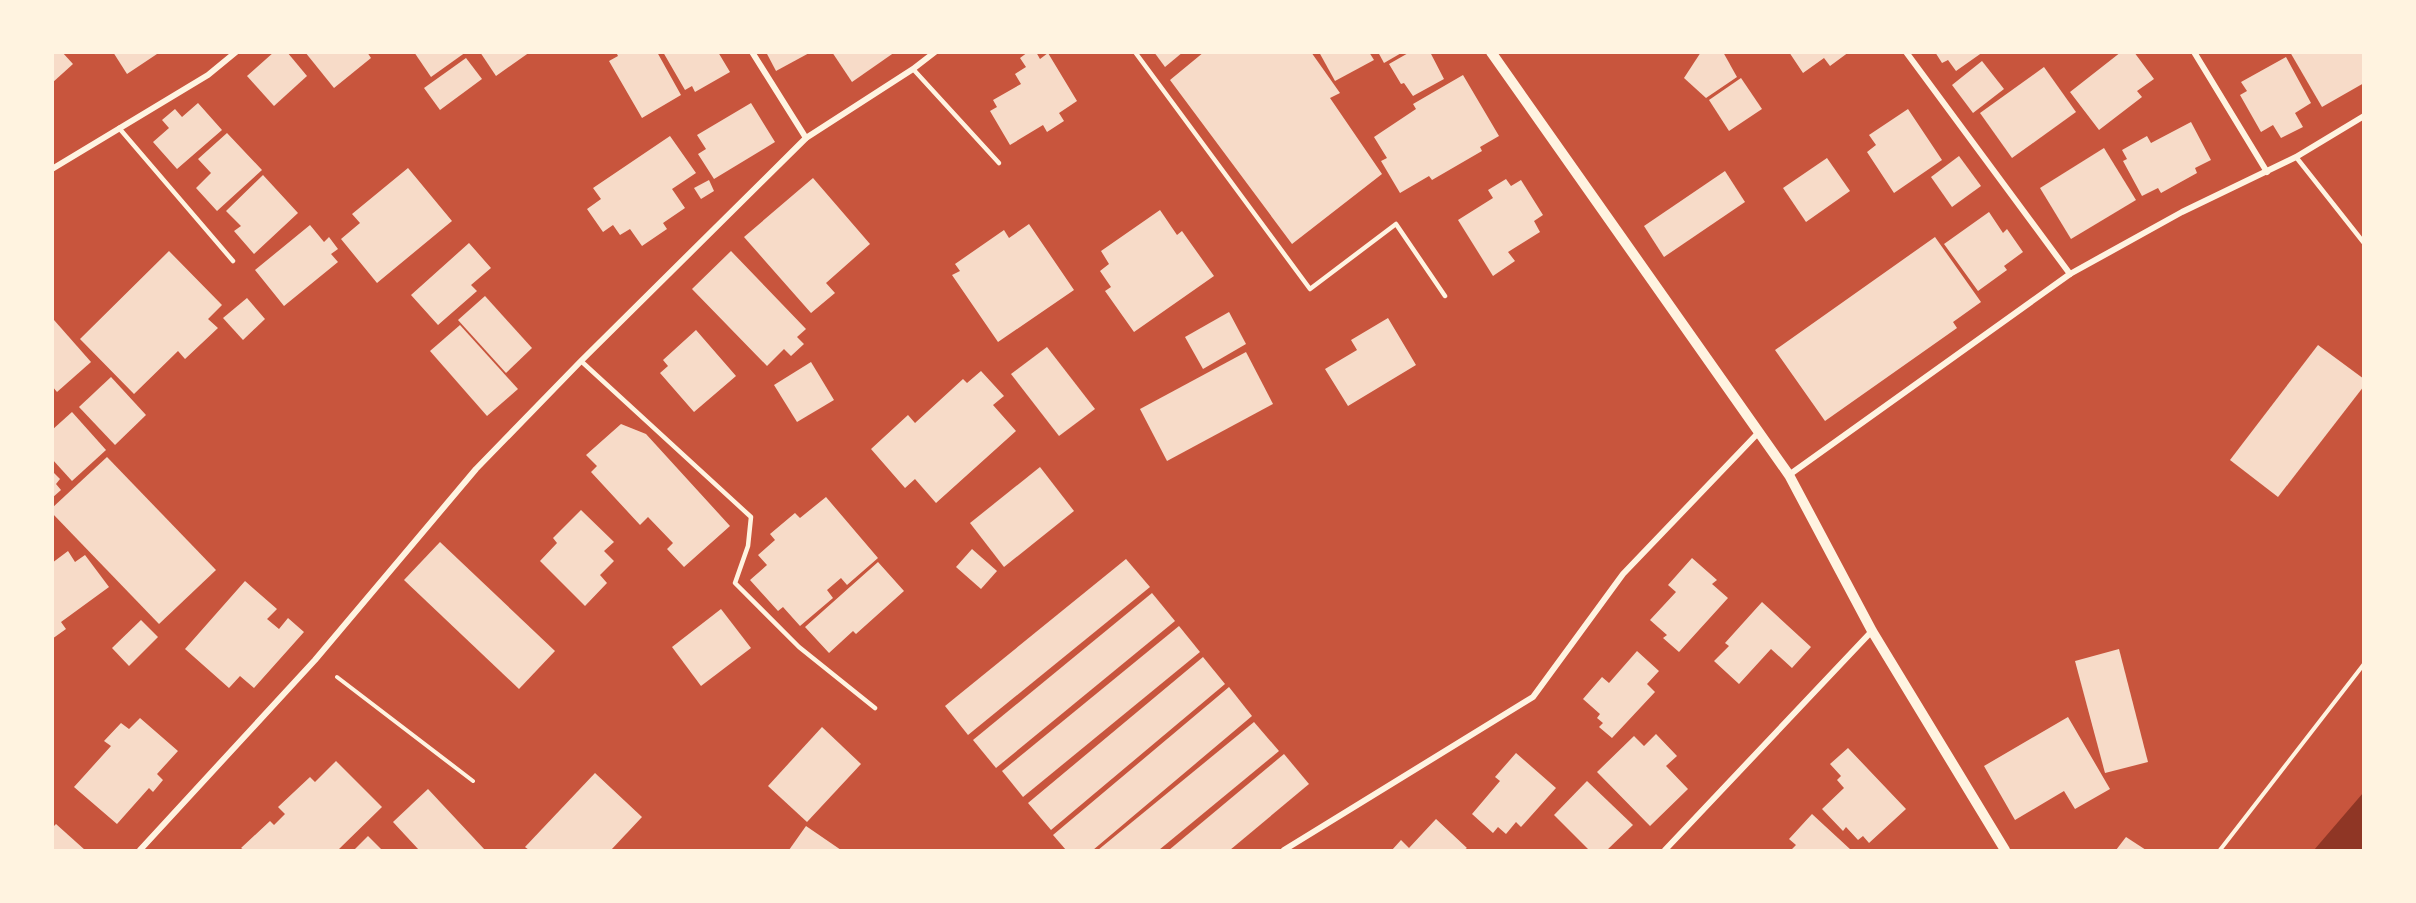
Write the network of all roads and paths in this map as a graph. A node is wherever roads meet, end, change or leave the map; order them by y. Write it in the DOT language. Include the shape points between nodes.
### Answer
graph roads {
  1 [pos="236,52"];
  2 [pos="752,52"];
  3 [pos="935,52"];
  4 [pos="1135,52"];
  5 [pos="1491,52"];
  6 [pos="1906,52"];
  7 [pos="2194,52"];
  8 [pos="913,69"];
  9 [pos="2364,116"];
  10 [pos="119,128"];
  11 [pos="806,138"];
  12 [pos="2296,157"];
  13 [pos="999,163"];
  14 [pos="52,169"];
  15 [pos="2267,172"];
  16 [pos="2364,243"];
  17 [pos="233,261"];
  18 [pos="2070,274"];
  19 [pos="1445,296"];
  20 [pos="580,361"];
  21 [pos="1759,432"];
  22 [pos="1789,475"];
  23 [pos="1872,631"];
  24 [pos="315,660"];
  25 [pos="2364,664"];
  26 [pos="875,708"];
  27 [pos="473,781"];
  28 [pos="140,850"];
  29 [pos="1284,850"];
  30 [pos="1665,850"];
  31 [pos="2005,850"];
  32 [pos="2220,850"];
  1 -- 10 [label="street" via="208,75"];
  2 -- 11 [label="street"];
  3 -- 8 [label="street"];
  4 -- 19 [label="lane" via="1310,289 1396,224"];
  5 -- 21 [label="street"];
  6 -- 18 [label="street"];
  7 -- 15 [label="street"];
  8 -- 11 [label="street"];
  8 -- 13 [label="lane"];
  9 -- 12 [label="street"];
  10 -- 14 [label="street"];
  10 -- 17 [label="lane"];
  11 -- 20 [label="street"];
  12 -- 15 [label="street"];
  12 -- 16 [label="lane"];
  15 -- 18 [label="street" via="2182,212"];
  18 -- 22 [label="street"];
  20 -- 24 [label="street" via="476,469"];
  20 -- 26 [label="lane" via="750,517 748,546 735,583 800,647"];
  21 -- 22 [label="street"];
  21 -- 29 [label="street" via="1623,574 1533,697"];
  22 -- 23 [label="street"];
  23 -- 30 [label="street"];
  23 -- 31 [label="street"];
  24 -- 27 [label="path"];
  24 -- 28 [label="street"];
  25 -- 32 [label="path"];
}
